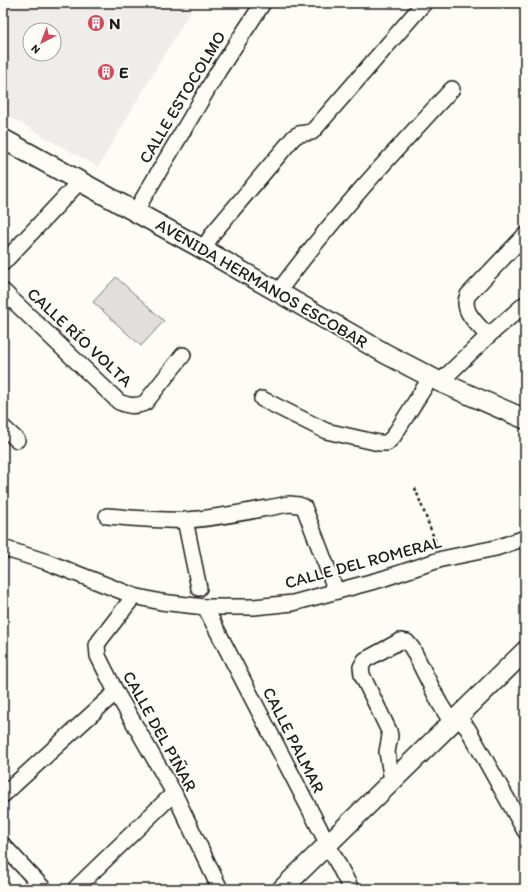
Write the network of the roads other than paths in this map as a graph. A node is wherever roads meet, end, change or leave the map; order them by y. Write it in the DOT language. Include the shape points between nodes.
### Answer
graph roads {
  1 [pos="263,3"];
  2 [pos="424,3"];
  3 [pos="452,89"];
  4 [pos="3,139"];
  5 [pos="80,181"];
  6 [pos="136,212"];
  7 [pos="525,235"];
  8 [pos="203,249"];
  9 [pos="3,263"];
  10 [pos="3,291"];
  11 [pos="278,292"];
  12 [pos="525,304"];
  13 [pos="488,336"];
  14 [pos="183,355"];
  15 [pos="436,379"];
  16 [pos="262,399"];
  17 [pos="525,419"];
  18 [pos="3,427"];
  19 [pos="17,440"];
  20 [pos="106,516"];
  21 [pos="185,520"];
  22 [pos="525,538"];
  23 [pos="3,548"];
  24 [pos="199,588"];
  25 [pos="336,591"];
  26 [pos="134,596"];
  27 [pos="205,607"];
  28 [pos="523,657"];
  29 [pos="116,692"];
  30 [pos="455,720"];
  31 [pos="392,780"];
  32 [pos="174,793"];
  33 [pos="3,795"];
  34 [pos="525,831"];
  35 [pos="3,845"];
  36 [pos="327,845"];
  37 [pos="44,889"];
  38 [pos="75,889"];
  39 [pos="220,889"];
  40 [pos="282,889"];
  41 [pos="351,889"];
  1 -- 6 [label="street, CALLE ESTOCOLMO" via="219,70"];
  2 -- 8 [label="street" via="312,132 294,137 214,232"];
  3 -- 11 [label="street" via="347,204"];
  4 -- 5 [label="main road, AVENIDA HERMANOS ESCOBAR"];
  5 -- 6 [label="main road, AVENIDA HERMANOS ESCOBAR"];
  5 -- 9 [label="street"];
  6 -- 8 [label="main road, AVENIDA HERMANOS ESCOBAR"];
  7 -- 13 [label="street" via="465,300 469,315"];
  8 -- 11 [label="main road, AVENIDA HERMANOS ESCOBAR"];
  10 -- 14 [label="street, CALLE RÍO VOLTA" via="120,402 129,406 145,403"];
  11 -- 15 [label="main road, AVENIDA HERMANOS ESCOBAR" via="386,354"];
  12 -- 13 [label="street"];
  13 -- 15 [label="street"];
  15 -- 16 [label="street" via="393,437 387,442 379,443 326,431"];
  15 -- 17 [label="main road, AVENIDA HERMANOS ESCOBAR"];
  18 -- 19 [label="street"];
  20 -- 21 [label="street"];
  21 -- 24 [label="street"];
  21 -- 25 [label="street" via="289,504 304,507"];
  22 -- 25 [label="street, CALLE DEL ROMERAL" via="496,548 442,559"];
  23 -- 26 [label="street, CALLE DEL ROMERAL"];
  25 -- 27 [label="street, CALLE DEL ROMERAL" via="293,602 254,607"];
  26 -- 27 [label="street, CALLE DEL ROMERAL"];
  26 -- 29 [label="street, CALLE DEL PIÑAR" via="97,645 98,656"];
  27 -- 36 [label="street, CALLE PALMAR"];
  28 -- 30 [label="main road"];
  29 -- 32 [label="street, CALLE DEL PIÑAR"];
  29 -- 33 [label="street"];
  30 -- 31 [label="main road"];
  30 -- 31 [label="street" via="440,704 407,642 400,641 365,660 361,667 362,675 389,731 387,752"];
  30 -- 34 [label="street" via="468,729"];
  31 -- 36 [label="main road"];
  32 -- 38 [label="street"];
  32 -- 39 [label="street, CALLE DEL PIÑAR"];
  35 -- 37 [label="street"];
  36 -- 40 [label="main road"];
  36 -- 41 [label="street, CALLE PALMAR"];
}
